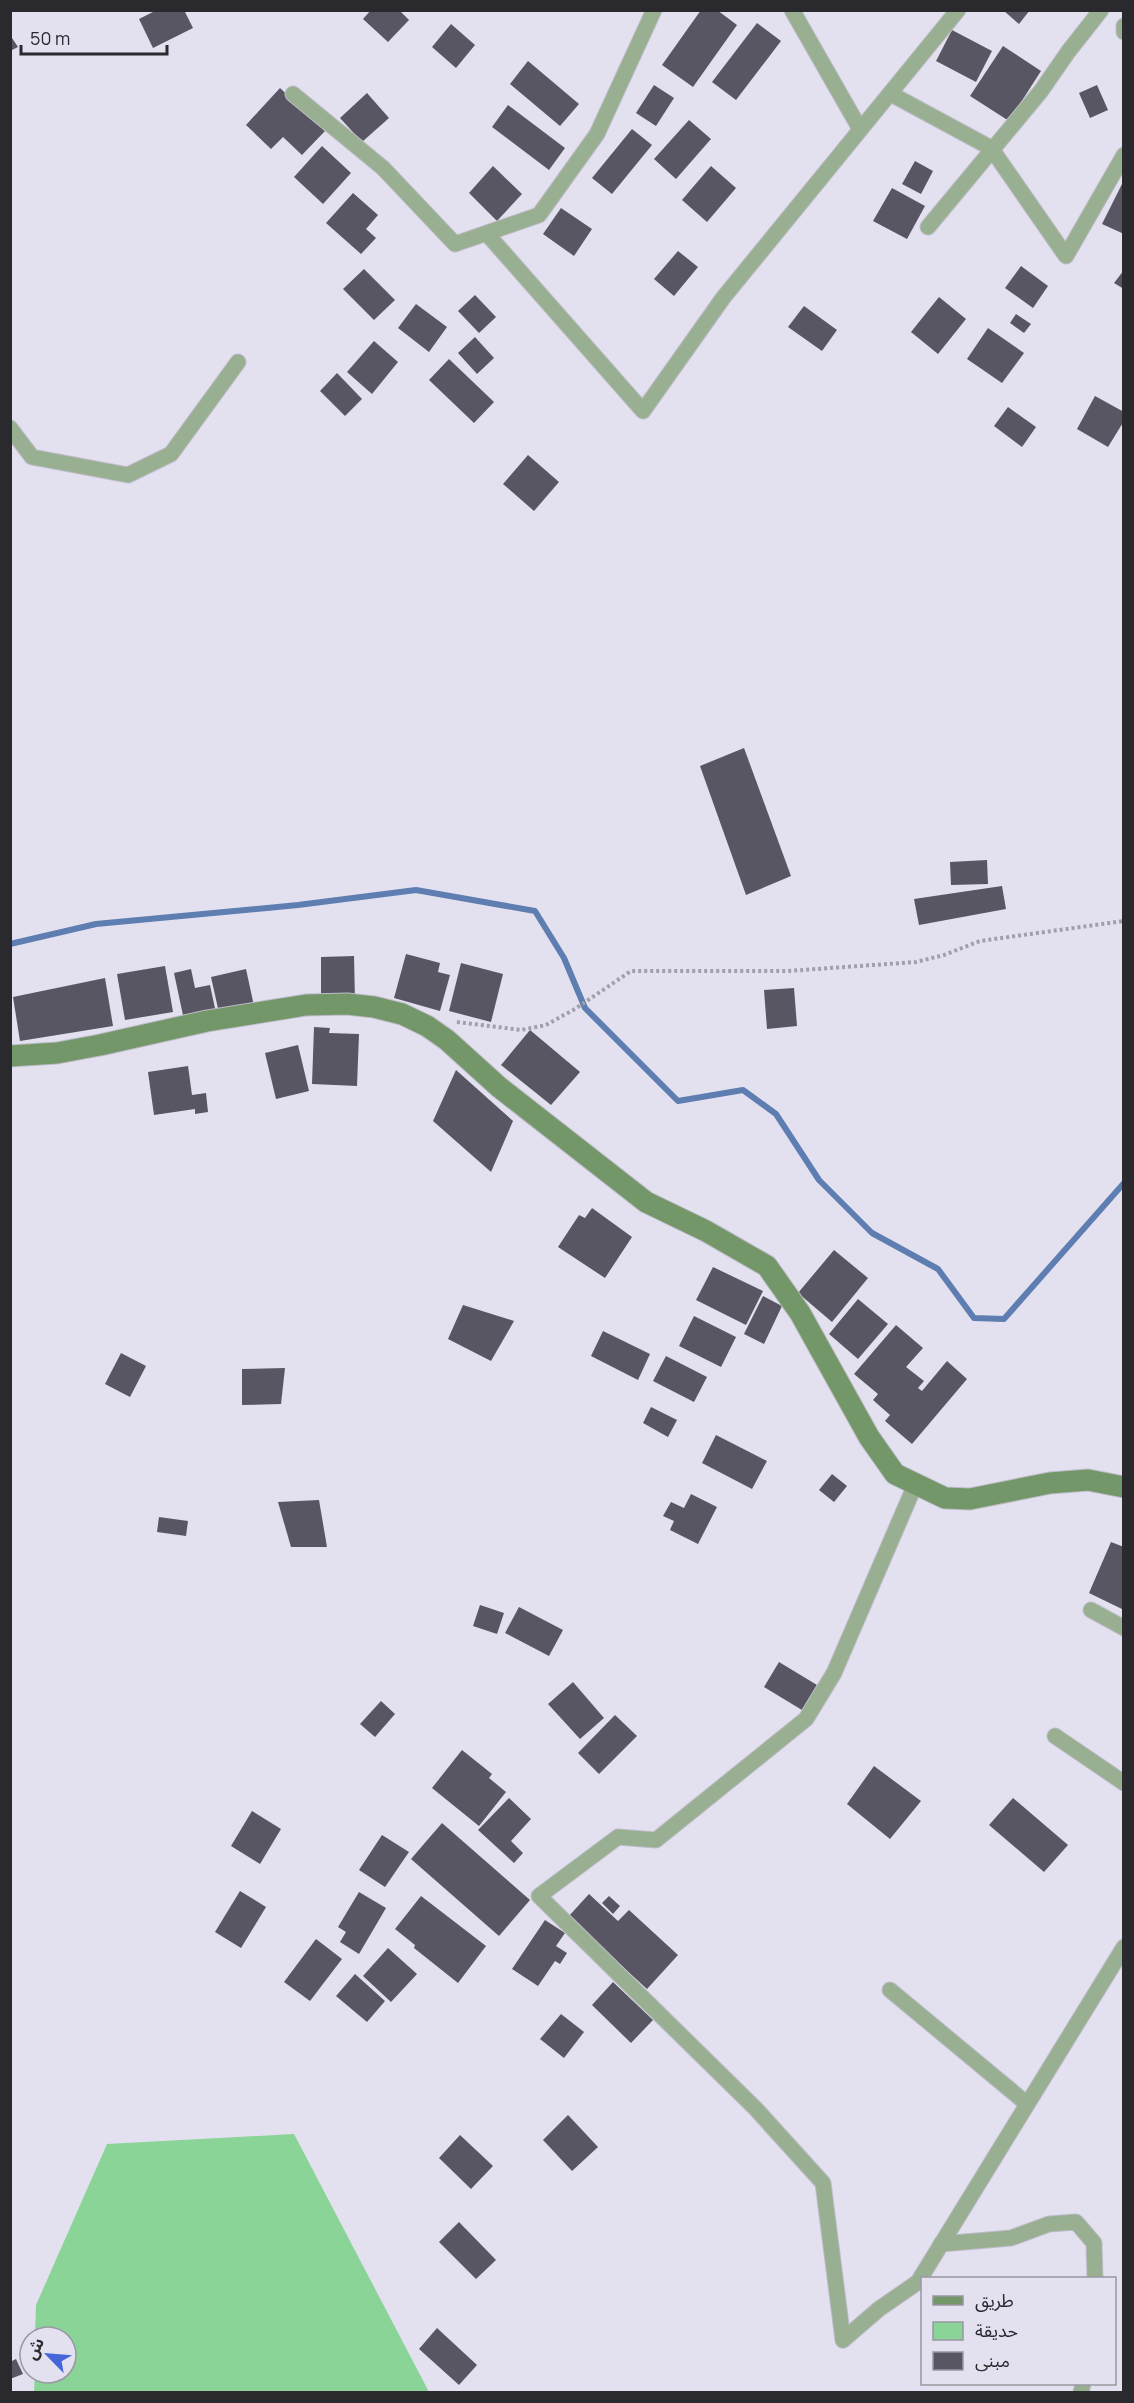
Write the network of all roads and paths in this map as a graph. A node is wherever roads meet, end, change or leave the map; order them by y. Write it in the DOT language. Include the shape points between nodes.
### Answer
graph roads {
  1 [pos="654,10"];
  2 [pos="792,10"];
  3 [pos="958,10"];
  4 [pos="1101,10"];
  5 [pos="1124,26"];
  6 [pos="1124,32"];
  7 [pos="293,94"];
  8 [pos="891,94"];
  9 [pos="860,129"];
  10 [pos="991,148"];
  11 [pos="1124,154"];
  12 [pos="928,227"];
  13 [pos="488,235"];
  14 [pos="238,362"];
  15 [pos="10,428"];
  16 [pos="1124,921"];
  17 [pos="435,1032"];
  18 [pos="10,1056"];
  19 [pos="915,1485"];
  20 [pos="1124,1487"];
  21 [pos="1091,1610"];
  22 [pos="1124,1628"];
  23 [pos="1055,1736"];
  24 [pos="1124,1783"];
  25 [pos="1124,1947"];
  26 [pos="890,1990"];
  27 [pos="1026,2103"];
  28 [pos="941,2244"];
  29 [pos="921,2277"];
  30 [pos="921,2277"];
  31 [pos="1095,2277"];
  1 -- 13 [label="street" via="597,134 539,215"];
  2 -- 9 [label="street"];
  3 -- 8 [label="street"];
  4 -- 10 [label="street" via="1041,91"];
  5 -- 6 [label="street"];
  7 -- 13 [label="street" via="383,168 455,244"];
  8 -- 9 [label="street"];
  8 -- 10 [label="street"];
  9 -- 13 [label="street" via="723,298 643,411"];
  10 -- 11 [label="street" via="1066,256"];
  10 -- 12 [label="street"];
  14 -- 15 [label="street" via="171,454 128,475 32,457"];
  16 -- 17 [label="path" via="980,941 916,962 788,971 631,971 546,1025 521,1030 455,1022"];
  17 -- 18 [label="main road" via="402,1014 374,1007 306,1005 207,1021 100,1046"];
  17 -- 19 [label="main road" via="639,1197 767,1266 800,1312 883,1459 895,1474"];
  19 -- 20 [label="main road" via="945,1498 970,1499 1069,1481 1088,1480"];
  19 -- 29 [label="street" via="834,1673 806,1719 656,1840 618,1837 539,1896 755,2108 823,2183 843,2340"];
  21 -- 22 [label="street"];
  23 -- 24 [label="street"];
  25 -- 27 [label="street"];
  26 -- 27 [label="street"];
  27 -- 28 [label="street"];
  28 -- 30 [label="street"];
  28 -- 31 [label="street" via="1011,2238 1049,2224 1076,2222 1094,2243"];
}
